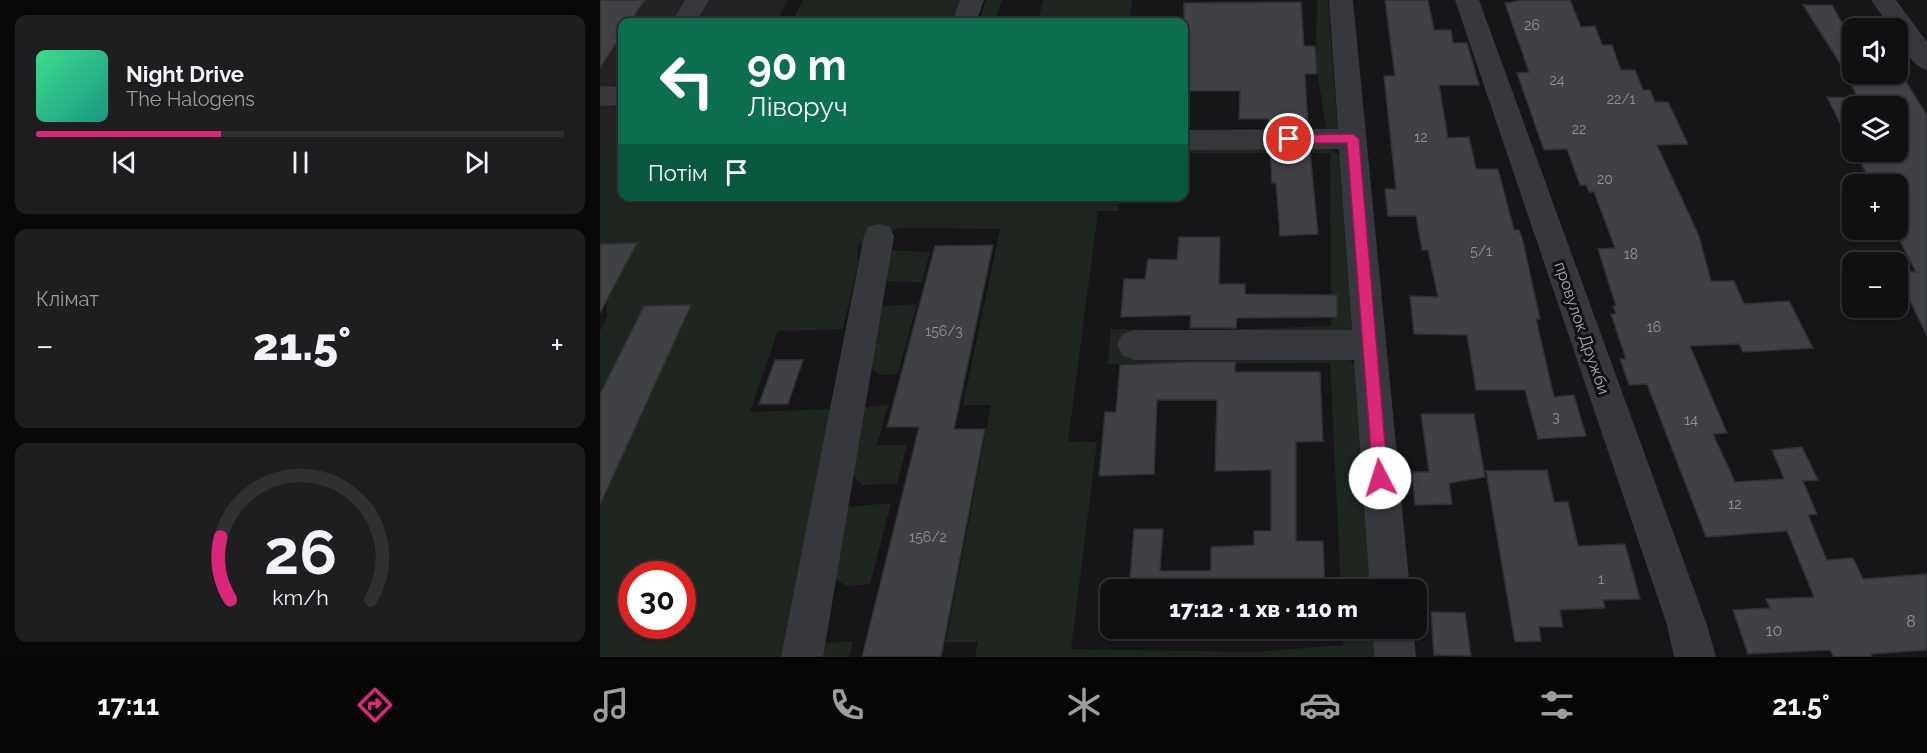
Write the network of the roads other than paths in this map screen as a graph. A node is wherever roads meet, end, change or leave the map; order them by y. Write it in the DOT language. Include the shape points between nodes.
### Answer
graph roads {
  1 [pos="697,0"];
  2 [pos="972,0"];
  3 [pos="1341,0"];
  4 [pos="1467,0"];
  5 [pos="1883,0"];
  6 [pos="686,18"];
  7 [pos="965,18"];
  8 [pos="1927,61"];
  9 [pos="600,96"];
  10 [pos="618,96"];
  11 [pos="1353,139"];
  12 [pos="1188,140"];
  13 [pos="879,237"];
  14 [pos="1134,345"];
  15 [pos="1369,345"];
  16 [pos="1389,579"];
  17 [pos="1394,639"];
  18 [pos="802,657"];
  19 [pos="1395,657"];
  20 [pos="1695,657"];
  1 -- 6 [label="street"];
  2 -- 7 [label="street"];
  3 -- 11 [label="street"];
  4 -- 20 [label="street, провулок Дружби" via="1688,625"];
  5 -- 8 [label="street"];
  9 -- 10 [label="street"];
  11 -- 12 [label="street"];
  11 -- 15 [label="street"];
  13 -- 18 [label="street"];
  14 -- 15 [label="street"];
  15 -- 16 [label="street"];
  17 -- 19 [label="street"];
}
